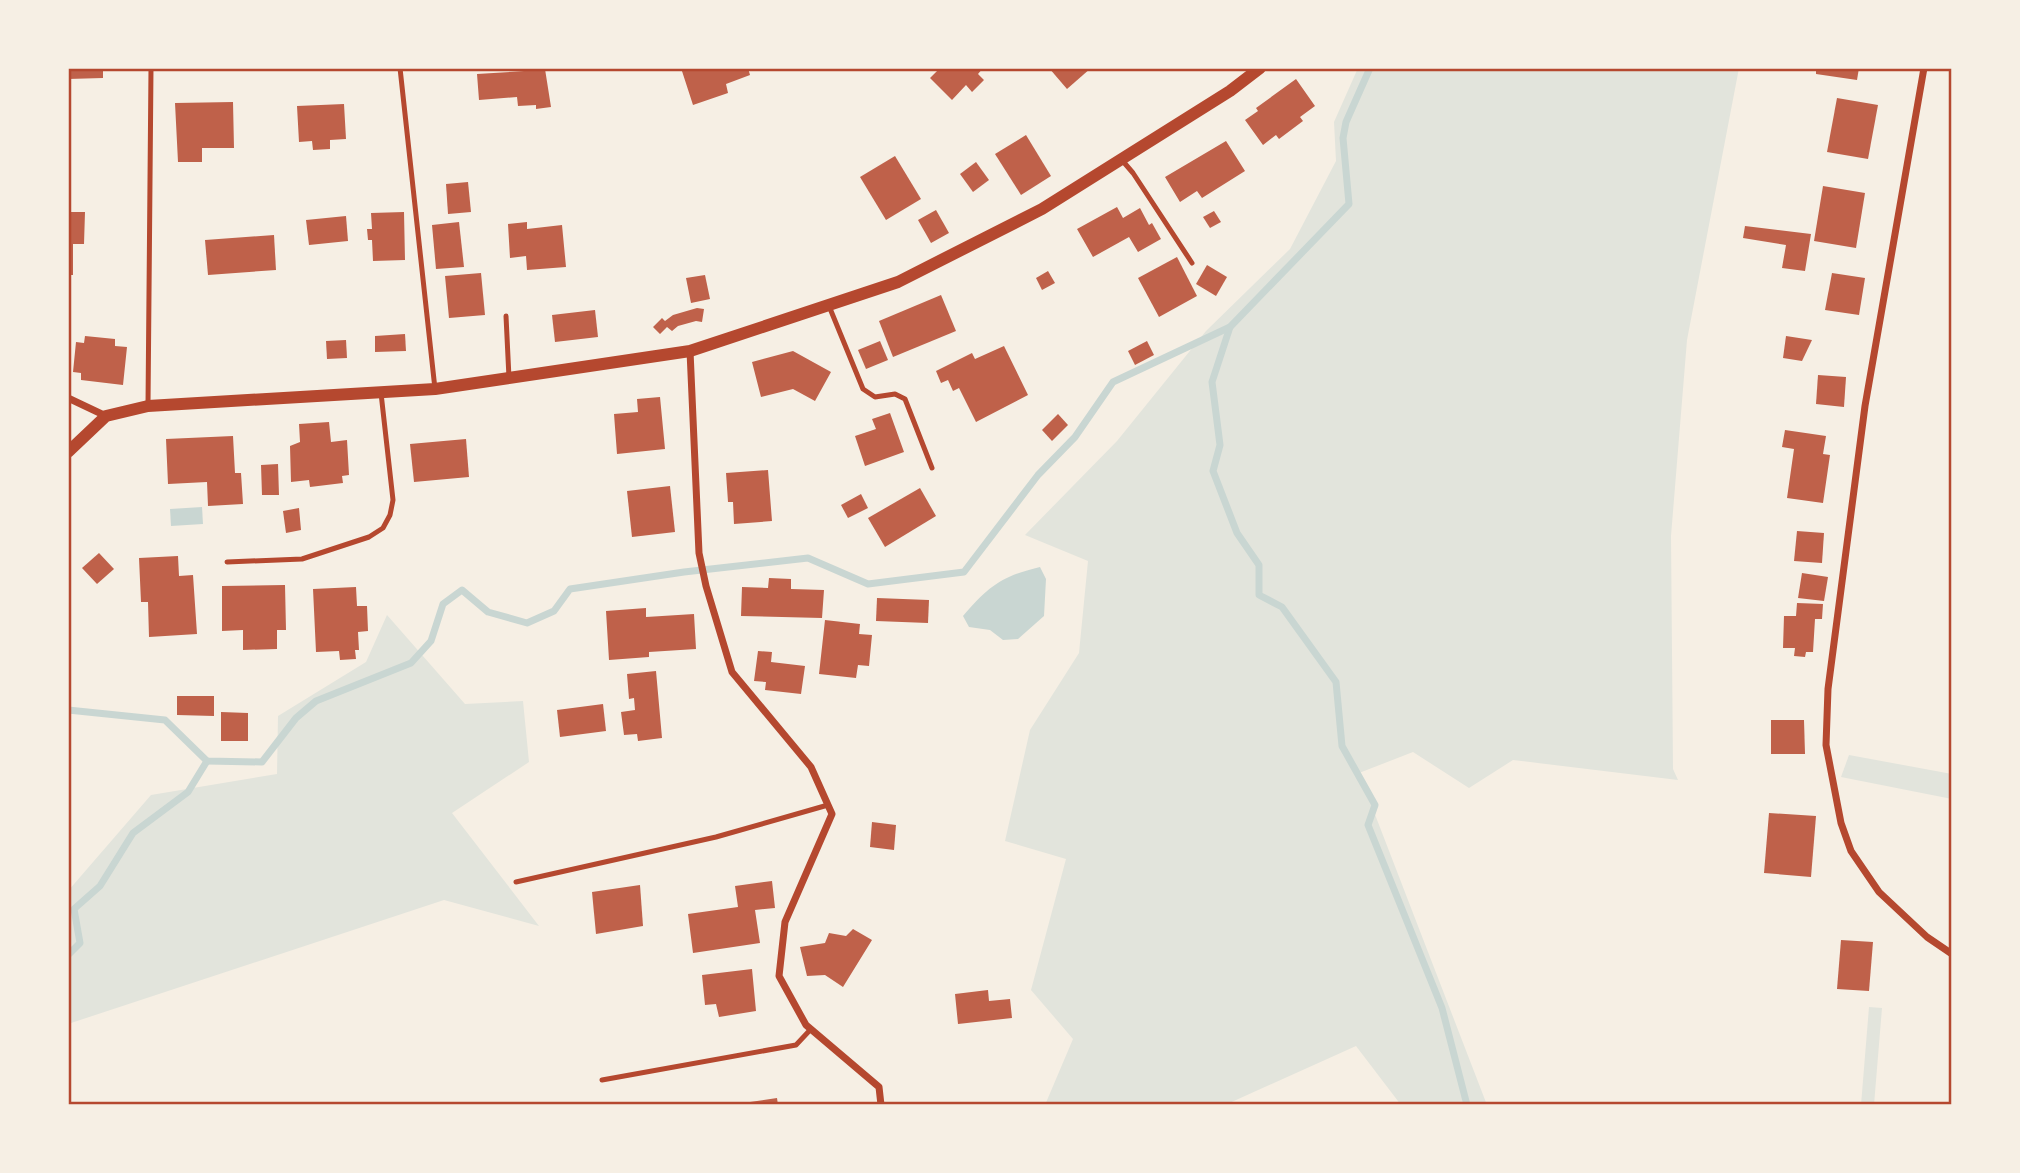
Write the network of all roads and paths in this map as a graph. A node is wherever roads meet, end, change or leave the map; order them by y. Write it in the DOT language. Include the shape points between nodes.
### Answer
graph roads {
  1 [pos="151,68"];
  2 [pos="400,68"];
  3 [pos="1260,68"];
  4 [pos="1924,68"];
  5 [pos="1121,159"];
  6 [pos="1192,263"];
  7 [pos="829,306"];
  8 [pos="506,316"];
  9 [pos="690,351"];
  10 [pos="509,378"];
  11 [pos="435,389"];
  12 [pos="381,393"];
  13 [pos="68,398"];
  14 [pos="148,406"];
  15 [pos="106,416"];
  16 [pos="68,452"];
  17 [pos="932,468"];
  18 [pos="227,562"];
  19 [pos="828,805"];
  20 [pos="516,882"];
  21 [pos="1952,954"];
  22 [pos="811,1029"];
  23 [pos="602,1080"];
  24 [pos="881,1105"];
  1 -- 14 [label="lane"];
  2 -- 11 [label="lane"];
  3 -- 5 [label="street"];
  4 -- 21 [label="street" via="1865,406 1828,689 1826,745 1840,823 1858,862 1895,907"];
  5 -- 6 [label="lane"];
  5 -- 7 [label="street" via="1042,209 898,282"];
  7 -- 9 [label="street"];
  7 -- 17 [label="lane" via="863,388 875,397 895,394 905,399"];
  8 -- 10 [label="lane"];
  9 -- 10 [label="street"];
  9 -- 19 [label="street" via="699,553 732,672 811,767"];
  10 -- 11 [label="street"];
  11 -- 12 [label="street"];
  12 -- 14 [label="street"];
  12 -- 18 [label="lane" via="393,500 383,527 369,537 302,559"];
  13 -- 15 [label="street"];
  14 -- 15 [label="street"];
  15 -- 16 [label="street"];
  19 -- 20 [label="lane" via="716,837"];
  19 -- 22 [label="street" via="832,814 785,922 779,976"];
  22 -- 23 [label="lane" via="796,1045"];
  22 -- 24 [label="street" via="879,1087"];
}
